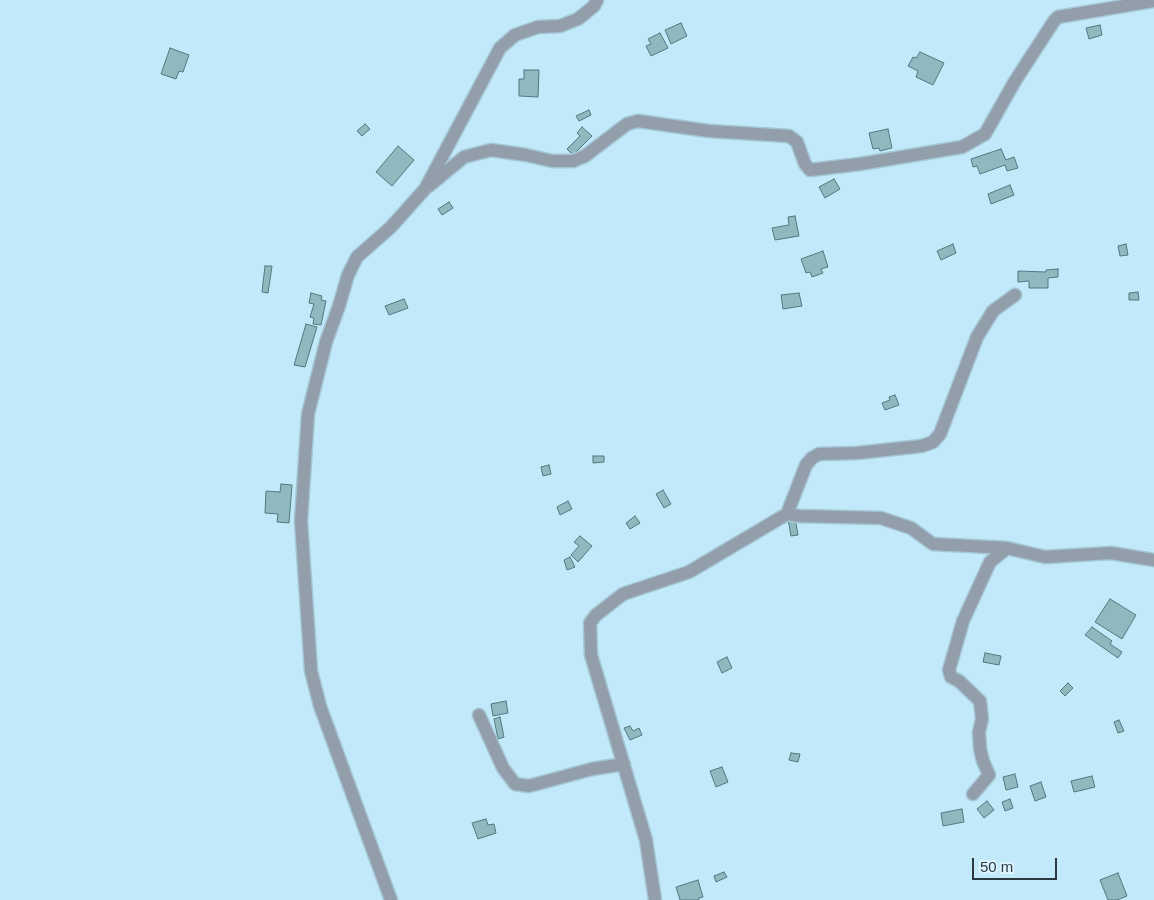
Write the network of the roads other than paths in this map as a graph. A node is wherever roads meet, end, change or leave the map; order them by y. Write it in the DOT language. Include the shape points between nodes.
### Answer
graph roads {
  1 [pos="597,0"];
  2 [pos="1154,1"];
  3 [pos="425,189"];
  4 [pos="1015,295"];
  5 [pos="787,514"];
  6 [pos="1007,548"];
  7 [pos="1154,560"];
  8 [pos="479,715"];
  9 [pos="624,764"];
  10 [pos="973,794"];
  11 [pos="392,900"];
  12 [pos="655,900"];
  1 -- 3 [label="street" via="578,19 515,35 500,48"];
  2 -- 3 [label="street" via="1058,17 1014,81 984,134 962,147 810,170 804,164 797,142 789,136 709,131 638,121 627,124 585,156 573,161 552,161 491,150 475,153 464,157"];
  3 -- 11 [label="street" via="391,227 357,257 348,275 326,342 308,414 301,521 310,671"];
  4 -- 5 [label="street" via="993,311 977,337 940,434 933,442 857,453 819,454 806,465"];
  5 -- 6 [label="street" via="881,518 911,528 933,544"];
  5 -- 9 [label="street" via="688,572 623,594 590,623 591,655"];
  6 -- 7 [label="street" via="1044,558 1111,553"];
  6 -- 10 [label="street" via="990,562 963,621 949,670 951,677 980,701 980,749 989,775"];
  8 -- 9 [label="street" via="503,768 515,784 529,786"];
  9 -- 12 [label="street" via="646,840"];
}
